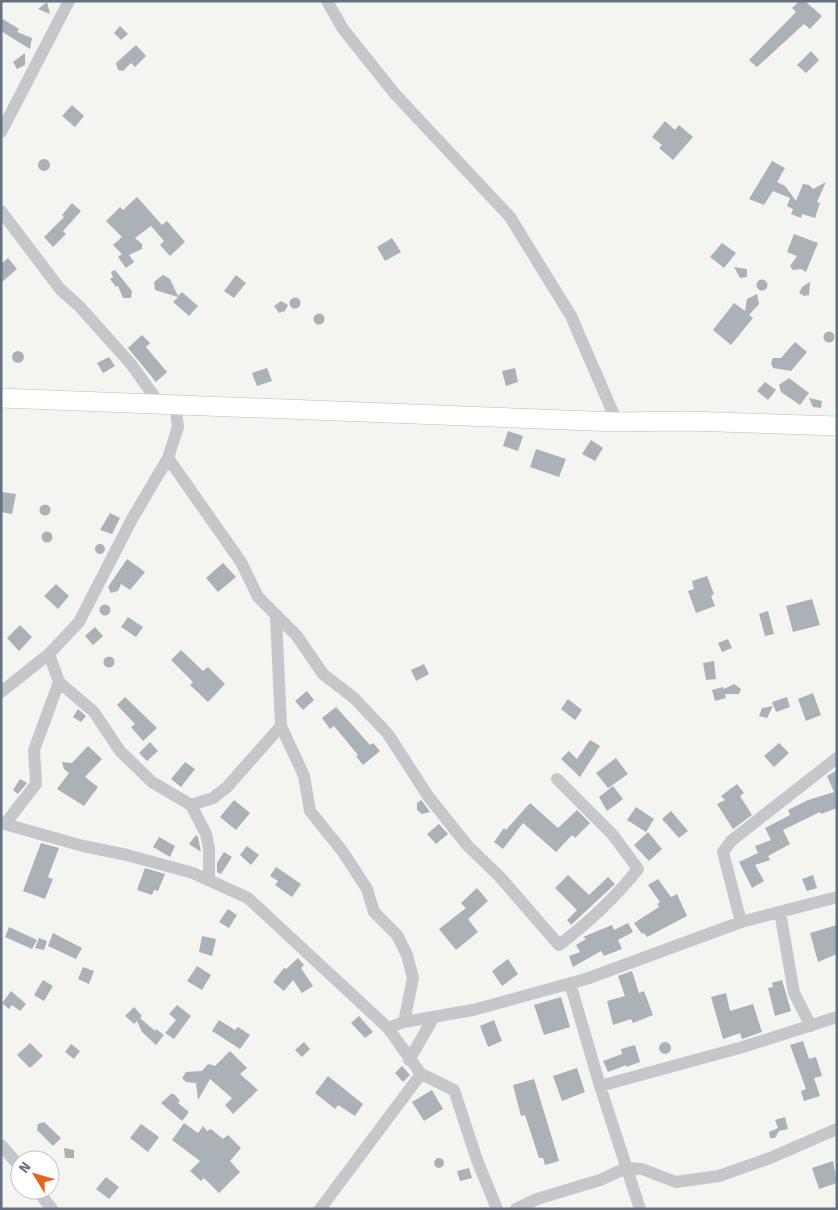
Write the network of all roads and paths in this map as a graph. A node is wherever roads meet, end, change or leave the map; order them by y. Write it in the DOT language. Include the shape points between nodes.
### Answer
graph roads {
  1 [pos="68,1"];
  2 [pos="327,1"];
  3 [pos="1,132"];
  4 [pos="1,212"];
  5 [pos="1,398"];
  6 [pos="167,403"];
  7 [pos="617,422"];
  8 [pos="837,426"];
  9 [pos="168,458"];
  10 [pos="276,617"];
  11 [pos="48,654"];
  12 [pos="59,682"];
  13 [pos="1,692"];
  14 [pos="281,726"];
  15 [pos="837,758"];
  16 [pos="557,779"];
  17 [pos="191,805"];
  18 [pos="3,824"];
  19 [pos="209,878"];
  20 [pos="837,897"];
  21 [pos="780,912"];
  22 [pos="741,922"];
  23 [pos="570,983"];
  24 [pos="434,1017"];
  25 [pos="837,1017"];
  26 [pos="404,1022"];
  27 [pos="811,1026"];
  28 [pos="388,1028"];
  29 [pos="409,1060"];
  30 [pos="421,1074"];
  31 [pos="600,1086"];
  32 [pos="837,1128"];
  33 [pos="1,1145"];
  34 [pos="10,1155"];
  35 [pos="626,1168"];
  36 [pos="320,1209"];
  37 [pos="498,1209"];
  38 [pos="516,1209"];
  39 [pos="640,1209"];
  1 -- 3 [label="street"];
  2 -- 7 [label="street" via="343,29 396,94 510,217 571,316"];
  4 -- 6 [label="street" via="60,289 80,306"];
  5 -- 6 [label="main road"];
  6 -- 7 [label="main road"];
  6 -- 9 [label="street" via="178,427"];
  7 -- 8 [label="main road"];
  9 -- 10 [label="street" via="241,562 258,596"];
  9 -- 11 [label="street" via="132,519 79,622"];
  10 -- 14 [label="street"];
  10 -- 16 [label="street" via="297,636 324,674 354,698 388,734 428,796 467,845 559,944 579,930 638,869 613,834"];
  11 -- 12 [label="street"];
  11 -- 13 [label="street"];
  12 -- 17 [label="street" via="94,712 120,751 152,782"];
  12 -- 18 [label="street" via="34,750 36,784"];
  14 -- 17 [label="street" via="227,787 213,798"];
  14 -- 26 [label="street" via="304,776 310,811 343,852 367,889 374,912 397,935 407,955 413,978"];
  15 -- 22 [label="street" via="731,841 723,852"];
  17 -- 19 [label="street" via="206,834"];
  18 -- 19 [label="street"];
  19 -- 28 [label="street" via="248,898"];
  20 -- 21 [label="street"];
  21 -- 22 [label="street"];
  21 -- 27 [label="street" via="794,993"];
  22 -- 23 [label="street"];
  23 -- 24 [label="street" via="473,1010"];
  23 -- 31 [label="street"];
  24 -- 26 [label="street"];
  24 -- 29 [label="street"];
  25 -- 27 [label="street"];
  26 -- 28 [label="street"];
  27 -- 31 [label="street"];
  28 -- 29 [label="street"];
  29 -- 30 [label="street"];
  30 -- 36 [label="street"];
  30 -- 37 [label="street" via="454,1090 477,1160"];
  31 -- 35 [label="street"];
  32 -- 35 [label="street" via="770,1158 719,1176 676,1182 642,1169"];
  33 -- 34 [label="street"];
  35 -- 38 [label="street"];
  35 -- 39 [label="street"];
}
